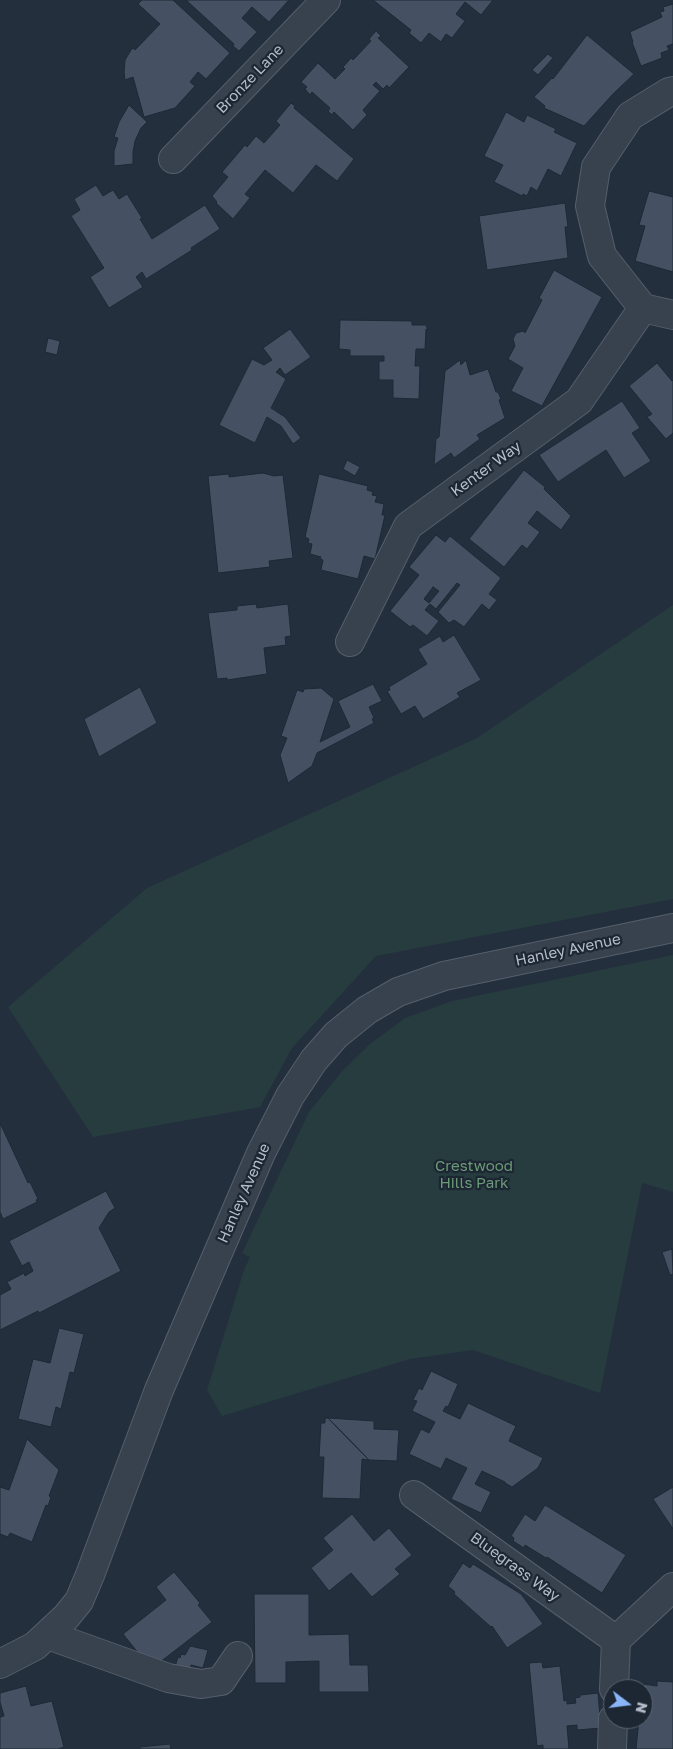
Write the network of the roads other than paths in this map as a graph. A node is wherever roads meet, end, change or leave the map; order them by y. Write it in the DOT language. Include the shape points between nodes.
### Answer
graph roads {
  1 [pos="326,0"];
  2 [pos="673,91"];
  3 [pos="173,159"];
  4 [pos="643,308"];
  5 [pos="673,315"];
  6 [pos="350,642"];
  7 [pos="673,928"];
  8 [pos="414,1495"];
  9 [pos="673,1587"];
  10 [pos="48,1636"];
  11 [pos="616,1640"];
  12 [pos="238,1656"];
  13 [pos="0,1664"];
  14 [pos="614,1679"];
  15 [pos="613,1729"];
  16 [pos="612,1749"];
  1 -- 3 [label="street, Bronze Lane"];
  2 -- 4 [label="street" via="630,116 596,167 590,206 602,256"];
  4 -- 5 [label="street"];
  4 -- 6 [label="street, Kenter Way" via="578,401 408,526"];
  7 -- 10 [label="street, Hanley Avenue" via="444,976 398,992 366,1010 336,1035 314,1060 290,1096 261,1153 159,1390 90,1575 78,1601"];
  8 -- 11 [label="street, Bluegrass Way"];
  9 -- 11 [label="street"];
  10 -- 12 [label="street" via="168,1678 201,1684 221,1681"];
  10 -- 13 [label="street, Hanley Avenue"];
  11 -- 14 [label="street"];
  15 -- 16 [label="street"];
}
